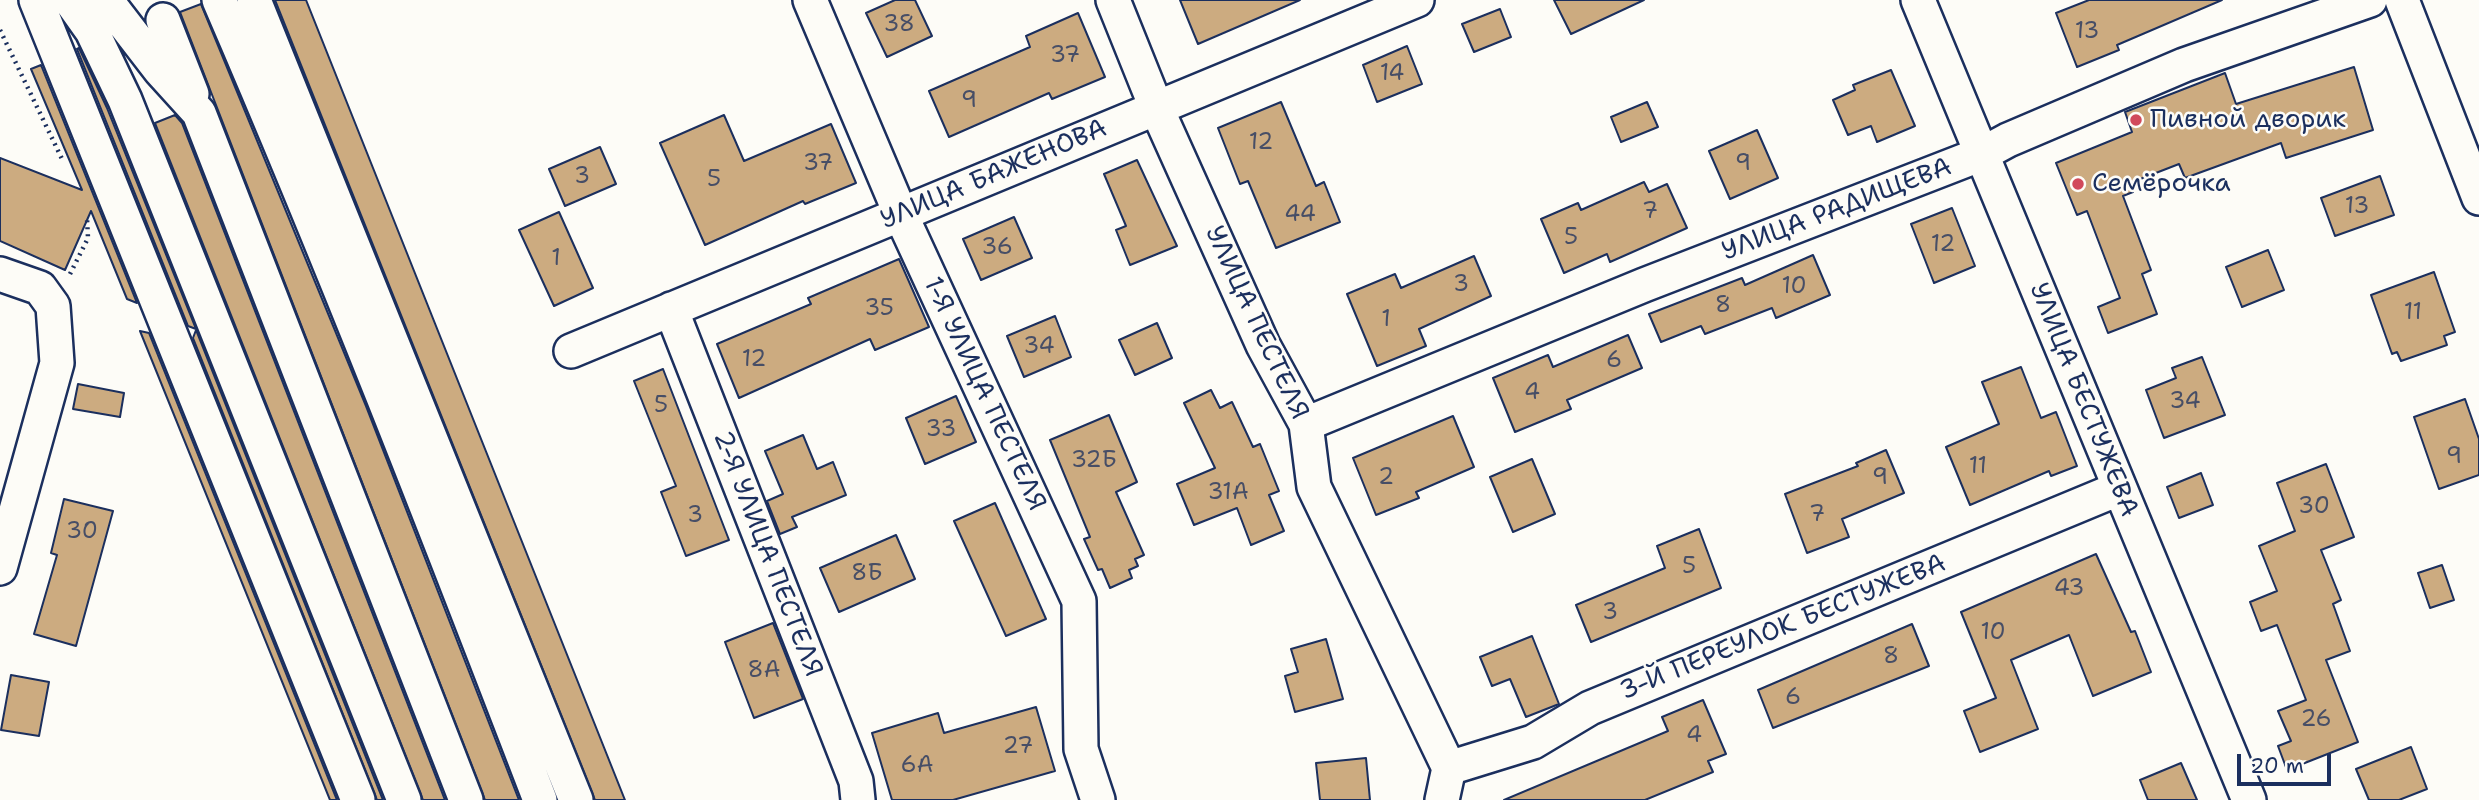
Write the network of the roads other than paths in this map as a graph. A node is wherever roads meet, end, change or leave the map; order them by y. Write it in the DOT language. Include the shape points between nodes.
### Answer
graph roads {
  1 [pos="36,0"];
  2 [pos="70,0"];
  3 [pos="106,0"];
  4 [pos="219,0"];
  5 [pos="254,0"];
  6 [pos="810,0"];
  7 [pos="1113,0"];
  8 [pos="1417,0"];
  9 [pos="1918,0"];
  10 [pos="2370,0"];
  11 [pos="2402,0"];
  12 [pos="163,20"];
  13 [pos="1156,107"];
  14 [pos="199,113"];
  15 [pos="1984,153"];
  16 [pos="2479,198"];
  17 [pos="901,215"];
  18 [pos="0,274"];
  19 [pos="671,309"];
  20 [pos="570,351"];
  21 [pos="1306,424"];
  22 [pos="2118,489"];
  23 [pos="0,568"];
  24 [pos="1449,768"];
  25 [pos="358,800"];
  26 [pos="404,800"];
  27 [pos="466,800"];
  28 [pos="540,800"];
  29 [pos="576,800"];
  30 [pos="858,800"];
  31 [pos="1098,800"];
  32 [pos="1442,800"];
  33 [pos="2249,800"];
  1 -- 25 [label="street"];
  2 -- 26 [label="street" via="92,31 125,100"];
  3 -- 14 [label="street"];
  4 -- 28 [label="street" via="298,184"];
  5 -- 29 [label="street"];
  6 -- 17 [label="street, 1-Я УЛИЦА ПЕСТЕЛЯ"];
  7 -- 13 [label="street, УЛИЦА ПЕСТЕЛЯ"];
  8 -- 13 [label="street, УЛИЦА БАЖЕНОВА"];
  9 -- 15 [label="street, УЛИЦА БЕСТУЖЕВА"];
  10 -- 15 [label="street, УЛИЦА РАДИЩЕВА" via="2184,65"];
  11 -- 16 [label="street"];
  12 -- 14 [label="street"];
  13 -- 17 [label="street, УЛИЦА БАЖЕНОВА"];
  13 -- 21 [label="street, УЛИЦА ПЕСТЕЛЯ" via="1263,345"];
  14 -- 27 [label="street"];
  15 -- 21 [label="street, УЛИЦА РАДИЩЕВА" via="1644,285"];
  15 -- 22 [label="street, УЛИЦА БЕСТУЖЕВА"];
  17 -- 19 [label="street, УЛИЦА БАЖЕНОВА"];
  17 -- 31 [label="street, 1-Я УЛИЦА ПЕСТЕЛЯ" via="1079,600 1081,749"];
  18 -- 23 [label="street" via="46,297 57,363"];
  19 -- 20 [label="street, УЛИЦА БАЖЕНОВА"];
  19 -- 30 [label="street, 2-Я УЛИЦА ПЕСТЕЛЯ" via="856,781"];
  21 -- 24 [label="street, УЛИЦА ПЕСТЕЛЯ" via="1314,486"];
  22 -- 24 [label="street, 3-Й ПЕРЕУЛОК БЕСТУЖЕВА" via="1590,708 1533,742"];
  22 -- 33 [label="street, УЛИЦА БЕСТУЖЕВА"];
  24 -- 32 [label="street"];
}
